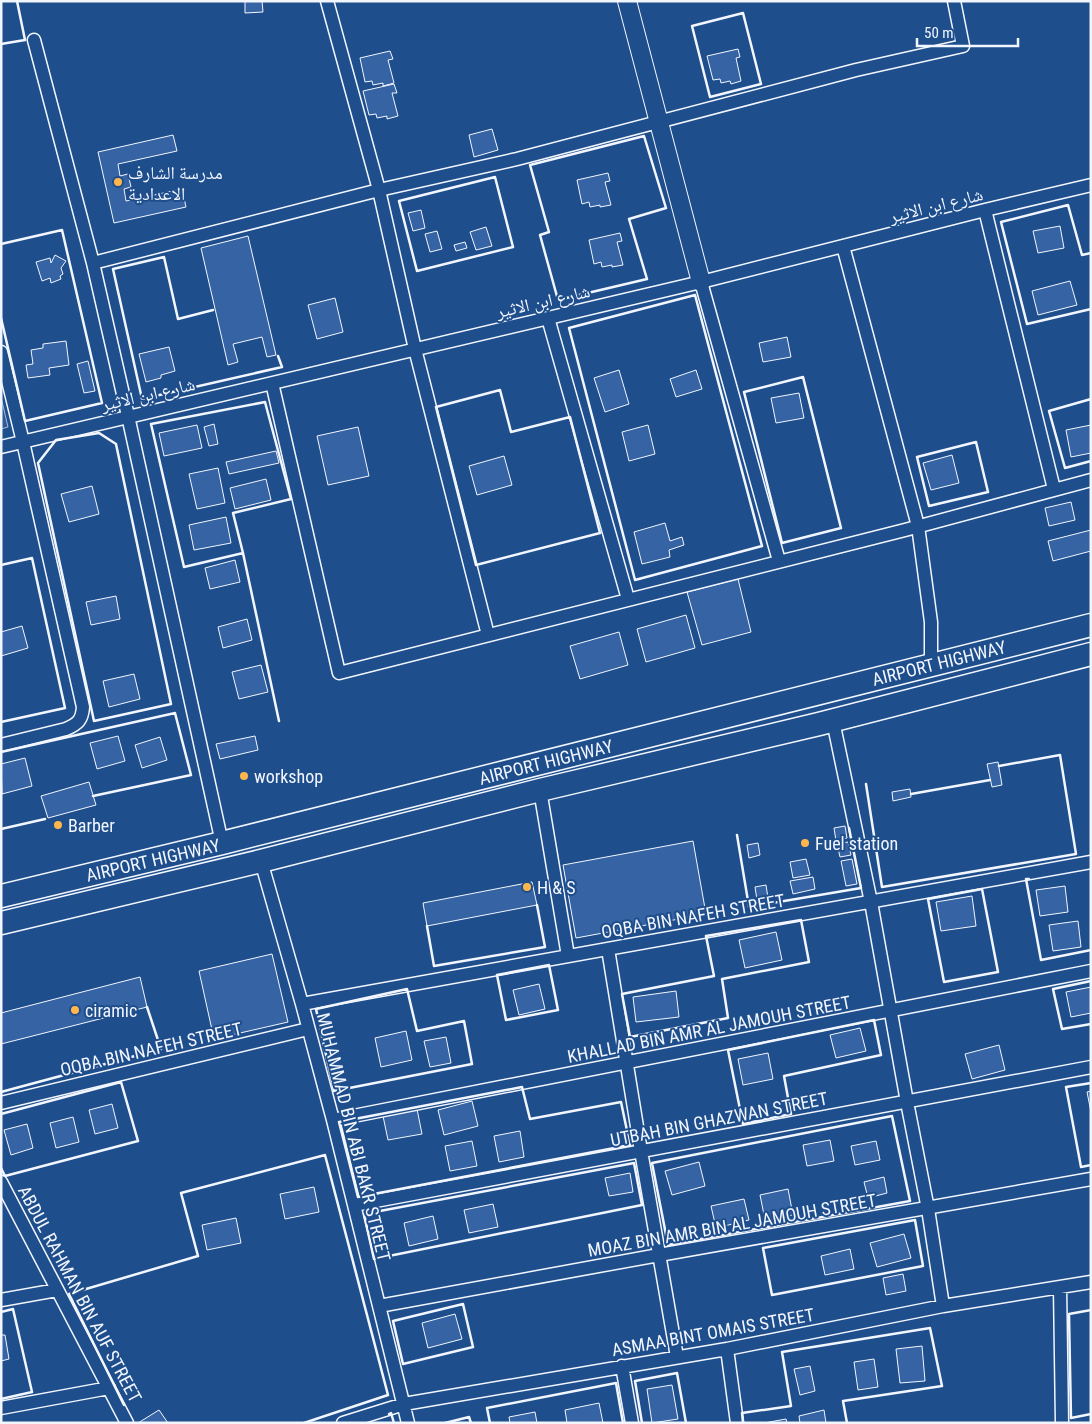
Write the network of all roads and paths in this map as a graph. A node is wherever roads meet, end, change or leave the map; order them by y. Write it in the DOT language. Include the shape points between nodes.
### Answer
graph roads {
  1 [pos="327,1"];
  2 [pos="627,1"];
  3 [pos="954,1"];
  4 [pos="34,40"];
  5 [pos="658,122"];
  6 [pos="1091,185"];
  7 [pos="379,190"];
  8 [pos="985,210"];
  9 [pos="843,246"];
  10 [pos="93,263"];
  11 [pos="701,282"];
  12 [pos="548,318"];
  13 [pos="415,349"];
  14 [pos="1,352"];
  15 [pos="272,383"];
  16 [pos="128,416"];
  17 [pos="23,442"];
  18 [pos="1,447"];
  19 [pos="1091,480"];
  20 [pos="1054,488"];
  21 [pos="918,526"];
  22 [pos="779,561"];
  23 [pos="628,600"];
  24 [pos="1091,625"];
  25 [pos="488,635"];
  26 [pos="1090,657"];
  27 [pos="932,665"];
  28 [pos="833,721"];
  29 [pos="1,744"];
  30 [pos="540,790"];
  31 [pos="222,843"];
  32 [pos="261,861"];
  33 [pos="1091,862"];
  34 [pos="1,896"];
  35 [pos="871,902"];
  36 [pos="1,923"];
  37 [pos="608,949"];
  38 [pos="568,956"];
  39 [pos="1091,971"];
  40 [pos="302,1004"];
  41 [pos="891,1010"];
  42 [pos="308,1029"];
  43 [pos="627,1062"];
  44 [pos="1091,1067"];
  45 [pos="907,1102"];
  46 [pos="1,1103"];
  47 [pos="333,1120"];
  48 [pos="641,1152"];
  49 [pos="1091,1179"];
  50 [pos="1,1182"];
  51 [pos="4,1194"];
  52 [pos="354,1205"];
  53 [pos="928,1209"];
  54 [pos="659,1255"];
  55 [pos="1091,1282"];
  56 [pos="1060,1287"];
  57 [pos="57,1290"];
  58 [pos="1,1300"];
  59 [pos="379,1306"];
  60 [pos="943,1306"];
  61 [pos="727,1349"];
  62 [pos="677,1357"];
  63 [pos="622,1366"];
  64 [pos="108,1388"];
  65 [pos="404,1404"];
  66 [pos="1,1408"];
  67 [pos="127,1423"];
  68 [pos="343,1423"];
  69 [pos="408,1423"];
  70 [pos="632,1423"];
  71 [pos="737,1423"];
  72 [pos="1062,1423"];
  1 -- 7 [label="street"];
  2 -- 5 [label="street"];
  3 -- 5 [label="street" via="963,46 847,72"];
  4 -- 10 [label="street"];
  5 -- 7 [label="street"];
  5 -- 11 [label="street"];
  6 -- 8 [label="street, شارع ابن الاثير"];
  7 -- 10 [label="street"];
  7 -- 13 [label="street"];
  8 -- 9 [label="street, شارع ابن الاثير"];
  8 -- 20 [label="street"];
  9 -- 11 [label="street, شارع ابن الاثير"];
  9 -- 21 [label="street"];
  10 -- 16 [label="street"];
  11 -- 12 [label="street, شارع ابن الاثير"];
  11 -- 22 [label="street"];
  12 -- 13 [label="street, شارع ابن الاثير"];
  12 -- 23 [label="street"];
  13 -- 15 [label="street, شارع ابن الاثير"];
  13 -- 25 [label="street"];
  14 -- 17 [label="street"];
  15 -- 16 [label="street, شارع ابن الاثير"];
  15 -- 25 [label="street" via="339,673"];
  16 -- 17 [label="street, شارع ابن الاثير"];
  16 -- 31 [label="street"];
  17 -- 18 [label="street, شارع ابن الاثير"];
  17 -- 29 [label="street" via="83,707 80,721 74,726"];
  19 -- 20 [label="street"];
  20 -- 21 [label="street"];
  21 -- 22 [label="street"];
  21 -- 27 [label="street" via="931,622"];
  22 -- 23 [label="street"];
  23 -- 25 [label="street"];
  24 -- 27 [label="highway, AIRPORT HIGHWAY"];
  26 -- 28 [label="highway, AIRPORT HIGHWAY"];
  27 -- 31 [label="highway, AIRPORT HIGHWAY"];
  28 -- 30 [label="highway, AIRPORT HIGHWAY"];
  28 -- 35 [label="street"];
  30 -- 32 [label="highway, AIRPORT HIGHWAY"];
  30 -- 38 [label="street"];
  31 -- 34 [label="highway, AIRPORT HIGHWAY"];
  32 -- 36 [label="highway, AIRPORT HIGHWAY"];
  32 -- 40 [label="street, MUHAMMAD BIN ABI BAKR STREET"];
  33 -- 35 [label="street, OQBA BIN NAFEH STREET"];
  35 -- 37 [label="street, OQBA BIN NAFEH STREET"];
  35 -- 41 [label="street"];
  37 -- 38 [label="street, OQBA BIN NAFEH STREET"];
  37 -- 43 [label="street"];
  38 -- 40 [label="street, OQBA BIN NAFEH STREET"];
  39 -- 41 [label="street, KHALLAD BIN AMR AL JAMOUH STREET"];
  40 -- 42 [label="street, MUHAMMAD BIN ABI BAKR STREET"];
  41 -- 43 [label="street, KHALLAD BIN AMR AL JAMOUH STREET"];
  41 -- 45 [label="street"];
  42 -- 46 [label="street, OQBA BIN NAFEH STREET"];
  42 -- 47 [label="street, MUHAMMAD BIN ABI BAKR STREET"];
  43 -- 47 [label="street, KHALLAD BIN AMR AL JAMOUH STREET"];
  43 -- 48 [label="street"];
  44 -- 45 [label="street, UTBAH BIN GHAZWAN STREET"];
  45 -- 48 [label="street, UTBAH BIN GHAZWAN STREET"];
  45 -- 53 [label="street"];
  47 -- 52 [label="street, MUHAMMAD BIN ABI BAKR STREET"];
  48 -- 52 [label="street, UTBAH BIN GHAZWAN STREET"];
  48 -- 54 [label="street"];
  49 -- 53 [label="street, MOAZ BIN AMR BIN AL JAMOUH STREET"];
  50 -- 51 [label="street, ABDUL RAHMAN BIN AUF STREET"];
  51 -- 57 [label="street, ABDUL RAHMAN BIN AUF STREET"];
  52 -- 59 [label="street, MUHAMMAD BIN ABI BAKR STREET"];
  53 -- 54 [label="street, MOAZ BIN AMR BIN AL JAMOUH STREET"];
  53 -- 60 [label="street"];
  54 -- 59 [label="street, MOAZ BIN AMR BIN AL JAMOUH STREET"];
  54 -- 62 [label="street"];
  55 -- 56 [label="street, ASMAA BINT OMAIS STREET"];
  56 -- 60 [label="street, ASMAA BINT OMAIS STREET"];
  56 -- 72 [label="street"];
  57 -- 58 [label="street"];
  57 -- 64 [label="street, ABDUL RAHMAN BIN AUF STREET"];
  59 -- 65 [label="street, MUHAMMAD BIN ABI BAKR STREET"];
  60 -- 61 [label="street, ASMAA BINT OMAIS STREET"];
  61 -- 62 [label="street, ASMAA BINT OMAIS STREET"];
  61 -- 71 [label="street"];
  62 -- 63 [label="street, ASMAA BINT OMAIS STREET"];
  63 -- 65 [label="street, ASMAA BINT OMAIS STREET"];
  63 -- 70 [label="street"];
  64 -- 66 [label="street"];
  64 -- 67 [label="street, ABDUL RAHMAN BIN AUF STREET"];
  65 -- 68 [label="street, ASMAA BINT OMAIS STREET"];
  65 -- 69 [label="street, MUHAMMAD BIN ABI BAKR STREET"];
}
